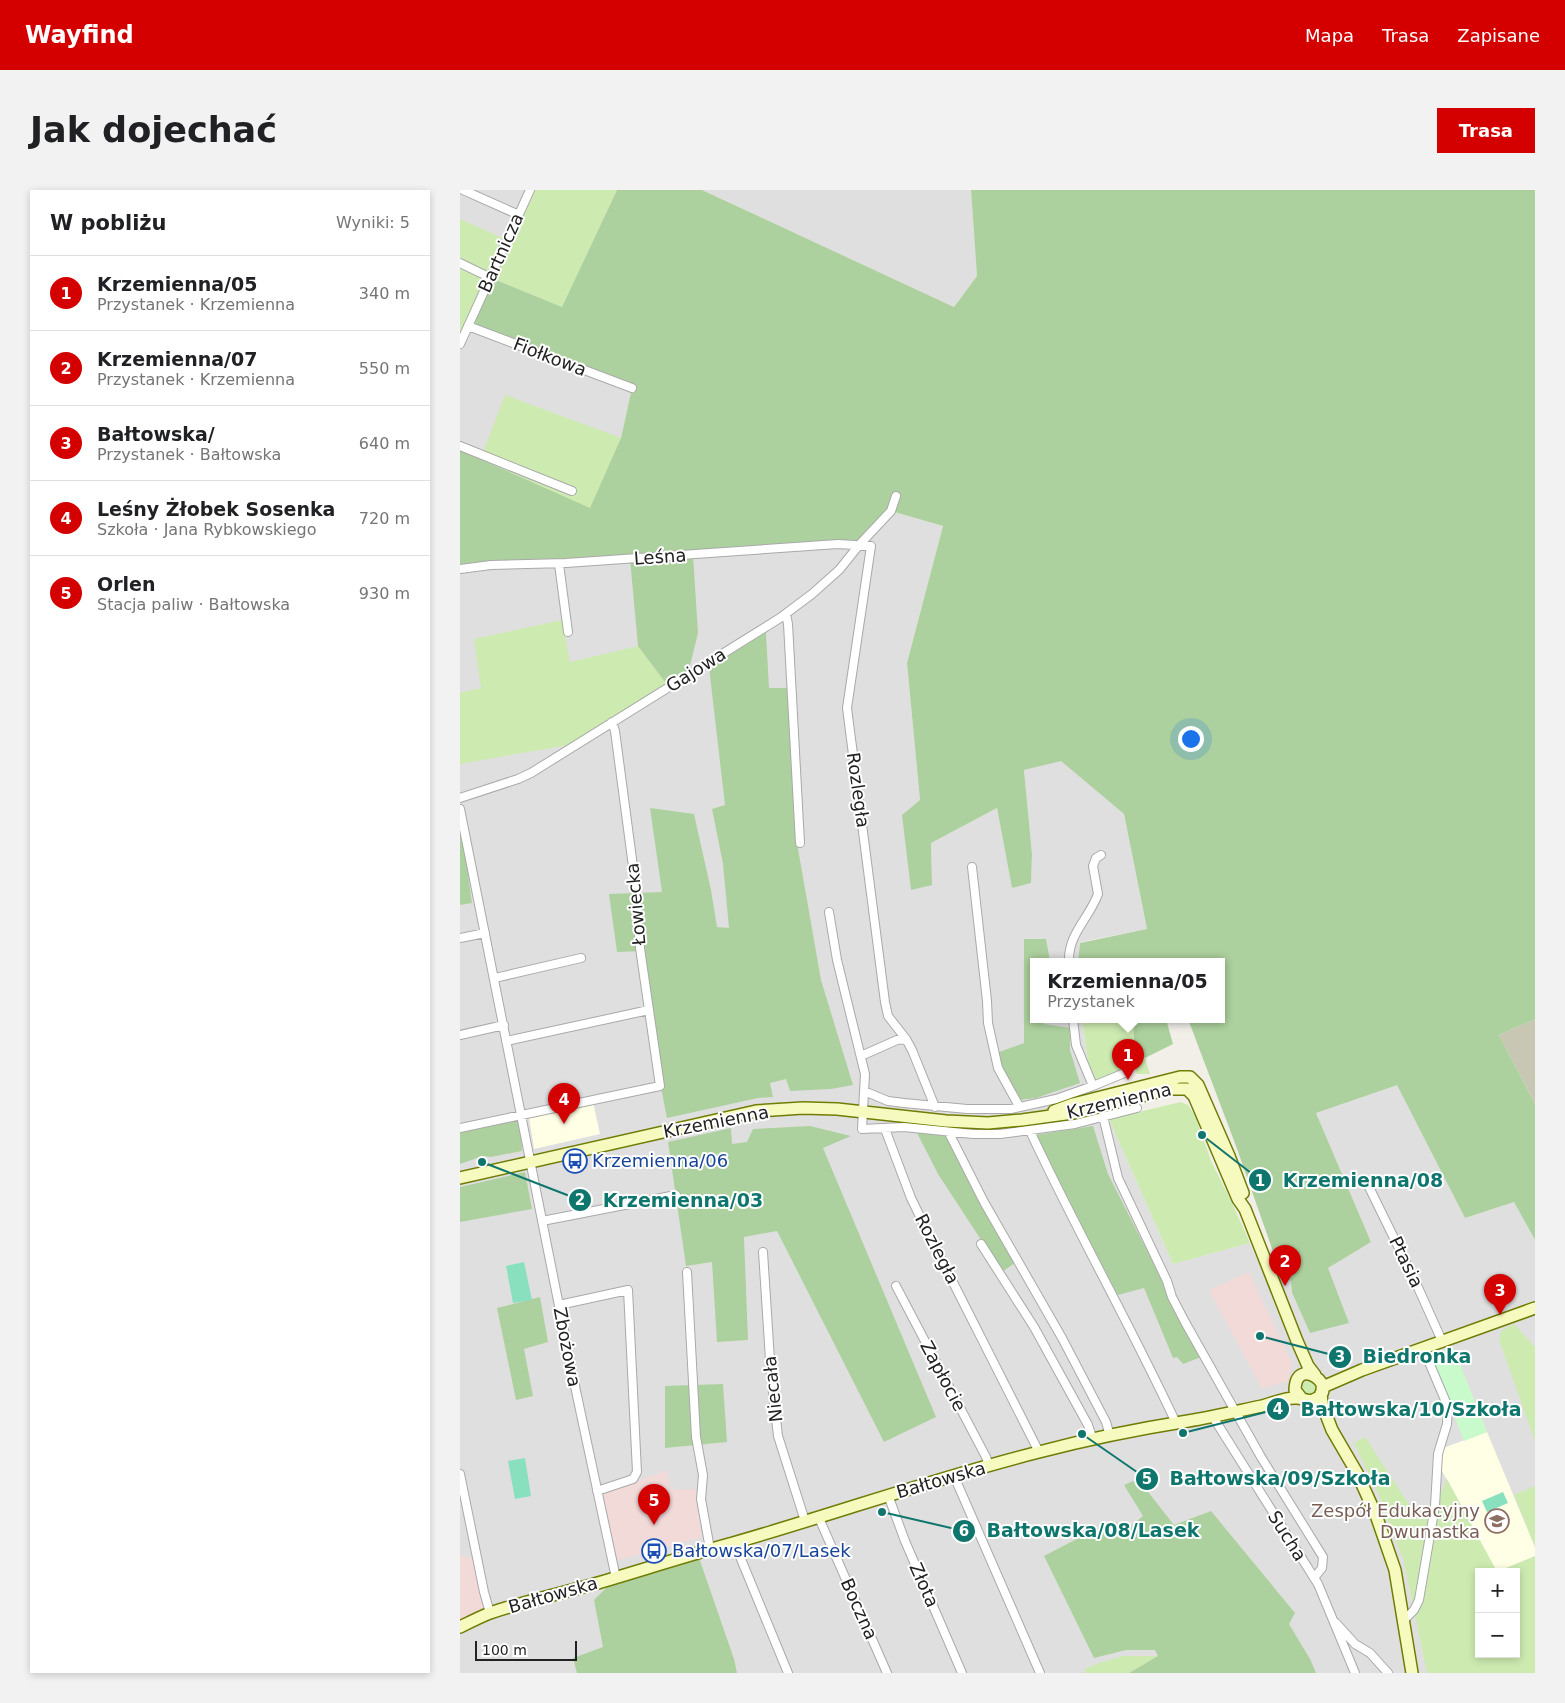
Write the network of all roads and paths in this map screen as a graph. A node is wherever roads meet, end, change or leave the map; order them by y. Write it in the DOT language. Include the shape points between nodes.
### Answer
graph roads {
  1 [pos="463,190"];
  2 [pos="530,190"];
  3 [pos="519,214"];
  4 [pos="460,263"];
  5 [pos="491,278"];
  6 [pos="468,326"];
  7 [pos="460,344"];
  8 [pos="632,388"];
  9 [pos="460,446"];
  10 [pos="572,491"];
  11 [pos="896,496"];
  12 [pos="860,544"];
  13 [pos="559,564"];
  14 [pos="460,569"];
  15 [pos="786,614"];
  16 [pos="568,632"];
  17 [pos="612,722"];
  18 [pos="460,798"];
  19 [pos="460,809"];
  20 [pos="800,843"];
  21 [pos="1101,855"];
  22 [pos="972,867"];
  23 [pos="829,912"];
  24 [pos="486,933"];
  25 [pos="460,938"];
  26 [pos="581,958"];
  27 [pos="1070,958"];
  28 [pos="494,978"];
  29 [pos="649,1010"];
  30 [pos="1073,1023"];
  31 [pos="504,1025"];
  32 [pos="460,1035"];
  33 [pos="906,1039"];
  34 [pos="506,1041"];
  35 [pos="861,1056"];
  36 [pos="1126,1072"];
  37 [pos="1092,1086"];
  38 [pos="864,1091"];
  39 [pos="1019,1106"];
  40 [pos="935,1107"];
  41 [pos="1137,1108"];
  42 [pos="862,1110"];
  43 [pos="522,1116"];
  44 [pos="1102,1116"];
  45 [pos="460,1128"];
  46 [pos="885,1129"];
  47 [pos="1030,1131"];
  48 [pos="949,1132"];
  49 [pos="530,1161"];
  50 [pos="460,1178"];
  51 [pos="1368,1185"];
  52 [pos="676,1195"];
  53 [pos="542,1222"];
  54 [pos="981,1244"];
  55 [pos="763,1252"];
  56 [pos="687,1272"];
  57 [pos="896,1286"];
  58 [pos="559,1306"];
  59 [pos="1535,1308"];
  60 [pos="1297,1341"];
  61 [pos="1442,1341"];
  62 [pos="1423,1348"];
  63 [pos="1362,1370"];
  64 [pos="1317,1376"];
  65 [pos="1297,1381"];
  66 [pos="1322,1392"];
  67 [pos="1304,1400"];
  68 [pos="1262,1406"];
  69 [pos="1235,1411"];
  70 [pos="1213,1417"];
  71 [pos="1176,1423"];
  72 [pos="1332,1430"];
  73 [pos="1110,1436"];
  74 [pos="1093,1440"];
  75 [pos="1039,1452"];
  76 [pos="989,1466"];
  77 [pos="460,1474"];
  78 [pos="954,1476"];
  79 [pos="597,1491"];
  80 [pos="888,1495"];
  81 [pos="819,1518"];
  82 [pos="805,1521"];
  83 [pos="734,1542"];
  84 [pos="710,1548"];
  85 [pos="616,1578"];
  86 [pos="1314,1578"];
  87 [pos="490,1613"];
  88 [pos="1331,1615"];
  89 [pos="1404,1620"];
  90 [pos="460,1627"];
  91 [pos="788,1673"];
  92 [pos="887,1673"];
  93 [pos="962,1673"];
  94 [pos="1040,1673"];
  95 [pos="1355,1673"];
  96 [pos="1388,1673"];
  97 [pos="1412,1673"];
  1 -- 3 [label="street"];
  2 -- 3 [label="street, Bartnicza"];
  3 -- 5 [label="street, Bartnicza"];
  4 -- 5 [label="street"];
  5 -- 6 [label="street, Bartnicza"];
  6 -- 7 [label="street, Bartnicza"];
  6 -- 8 [label="street, Fiołkowa"];
  9 -- 10 [label="street"];
  11 -- 12 [label="street, Gajowa" via="891,511"];
  12 -- 13 [label="street, Leśna"];
  12 -- 15 [label="street, Gajowa" via="839,570"];
  12 -- 33 [label="street, Rozległa" via="871,546 847,708 885,1002 888,1016"];
  13 -- 14 [label="street, Leśna"];
  13 -- 16 [label="street"];
  15 -- 17 [label="street, Gajowa"];
  15 -- 20 [label="street"];
  17 -- 18 [label="street, Gajowa" via="518,779"];
  17 -- 29 [label="street, Łowiecka" via="636,888"];
  19 -- 24 [label="street, Zbożowa"];
  21 -- 27 [label="street" via="1093,863 1098,894 1076,932"];
  22 -- 39 [label="street" via="988,1023 998,1068"];
  23 -- 35 [label="street" via="837,960"];
  24 -- 25 [label="street"];
  24 -- 28 [label="street, Zbożowa"];
  26 -- 28 [label="street"];
  28 -- 31 [label="street, Zbożowa"];
  29 -- 34 [label="street"];
  29 -- 43 [label="street, Łowiecka" via="660,1086"];
  30 -- 37 [label="street" via="1076,1045"];
  31 -- 32 [label="street"];
  31 -- 34 [label="street, Zbożowa"];
  33 -- 35 [label="street"];
  33 -- 40 [label="street, Rozległa"];
  34 -- 43 [label="street, Zbożowa"];
  35 -- 38 [label="street"];
  36 -- 37 [label="street"];
  37 -- 39 [label="street" via="1056,1099"];
  38 -- 40 [label="street" via="888,1101"];
  38 -- 42 [label="street"];
  39 -- 40 [label="street" via="992,1110"];
  41 -- 44 [label="street"];
  42 -- 46 [label="street" via="862,1129"];
  42 -- 49 [label="main road, Krzemienna" via="803,1108 756,1111"];
  42 -- 60 [label="main road, Krzemienna" via="946,1121 988,1123 1022,1120 1073,1104 1190,1077 1198,1085 1229,1156 1244,1196 1245,1209"];
  43 -- 45 [label="street"];
  43 -- 49 [label="street, Zbożowa"];
  44 -- 47 [label="street"];
  44 -- 69 [label="street" via="1118,1178 1185,1322"];
  46 -- 48 [label="street" via="904,1127"];
  46 -- 75 [label="street, Rozległa" via="911,1198"];
  47 -- 48 [label="street"];
  47 -- 71 [label="street"];
  48 -- 73 [label="street" via="984,1202 1062,1338 1106,1422"];
  49 -- 50 [label="main road, Krzemienna"];
  49 -- 53 [label="street, Zbożowa"];
  51 -- 61 [label="street, Ptasia"];
  52 -- 53 [label="street"];
  53 -- 58 [label="street, Zbożowa"];
  54 -- 74 [label="street" via="1034,1327 1088,1425"];
  55 -- 82 [label="street, Niecała" via="778,1436"];
  56 -- 84 [label="street" via="696,1437 703,1475 701,1499"];
  57 -- 76 [label="street, Zapłocie"];
  58 -- 79 [label="street, Zbożowa"];
  58 -- 79 [label="street" via="628,1290 638,1472 632,1479"];
  59 -- 61 [label="main road"];
  60 -- 64 [label="main road, Krzemienna" via="1308,1366"];
  60 -- 65 [label="main road, Krzemienna" via="1300,1367"];
  61 -- 62 [label="main road"];
  62 -- 63 [label="main road"];
  62 -- 89 [label="street" via="1448,1407 1447,1424 1438,1454 1435,1506 1419,1600"];
  63 -- 64 [label="main road"];
  63 -- 66 [label="main road" via="1325,1386"];
  64 -- 65 [label="main road" via="1306,1374"];
  64 -- 66 [label="main road"];
  65 -- 67 [label="main road" via="1297,1394"];
  65 -- 68 [label="main road, Bałtowska" via="1290,1391"];
  66 -- 67 [label="main road" via="1315,1399"];
  66 -- 72 [label="main road" via="1322,1404"];
  67 -- 68 [label="main road, Bałtowska" via="1294,1398"];
  67 -- 72 [label="main road" via="1311,1403"];
  68 -- 69 [label="main road, Bałtowska"];
  69 -- 70 [label="main road, Bałtowska"];
  69 -- 86 [label="street" via="1323,1557 1322,1568"];
  70 -- 71 [label="main road, Bałtowska"];
  70 -- 86 [label="street, Sucha"];
  71 -- 73 [label="main road, Bałtowska"];
  72 -- 89 [label="main road" via="1376,1515 1395,1570"];
  73 -- 74 [label="main road, Bałtowska"];
  74 -- 75 [label="main road, Bałtowska"];
  75 -- 76 [label="main road, Bałtowska"];
  76 -- 78 [label="main road, Bałtowska"];
  77 -- 87 [label="street"];
  78 -- 80 [label="main road, Bałtowska"];
  78 -- 94 [label="street"];
  79 -- 85 [label="street, Zbożowa"];
  80 -- 81 [label="main road, Bałtowska"];
  80 -- 93 [label="street, Złota"];
  81 -- 82 [label="main road, Bałtowska"];
  81 -- 92 [label="street, Boczna"];
  82 -- 83 [label="main road, Bałtowska"];
  83 -- 84 [label="main road, Bałtowska"];
  83 -- 91 [label="street"];
  84 -- 85 [label="main road, Bałtowska"];
  85 -- 87 [label="main road, Bałtowska"];
  86 -- 88 [label="street, Sucha"];
  87 -- 90 [label="main road, Bałtowska"];
  88 -- 95 [label="street"];
  88 -- 96 [label="street" via="1355,1644"];
  89 -- 97 [label="main road"];
}
